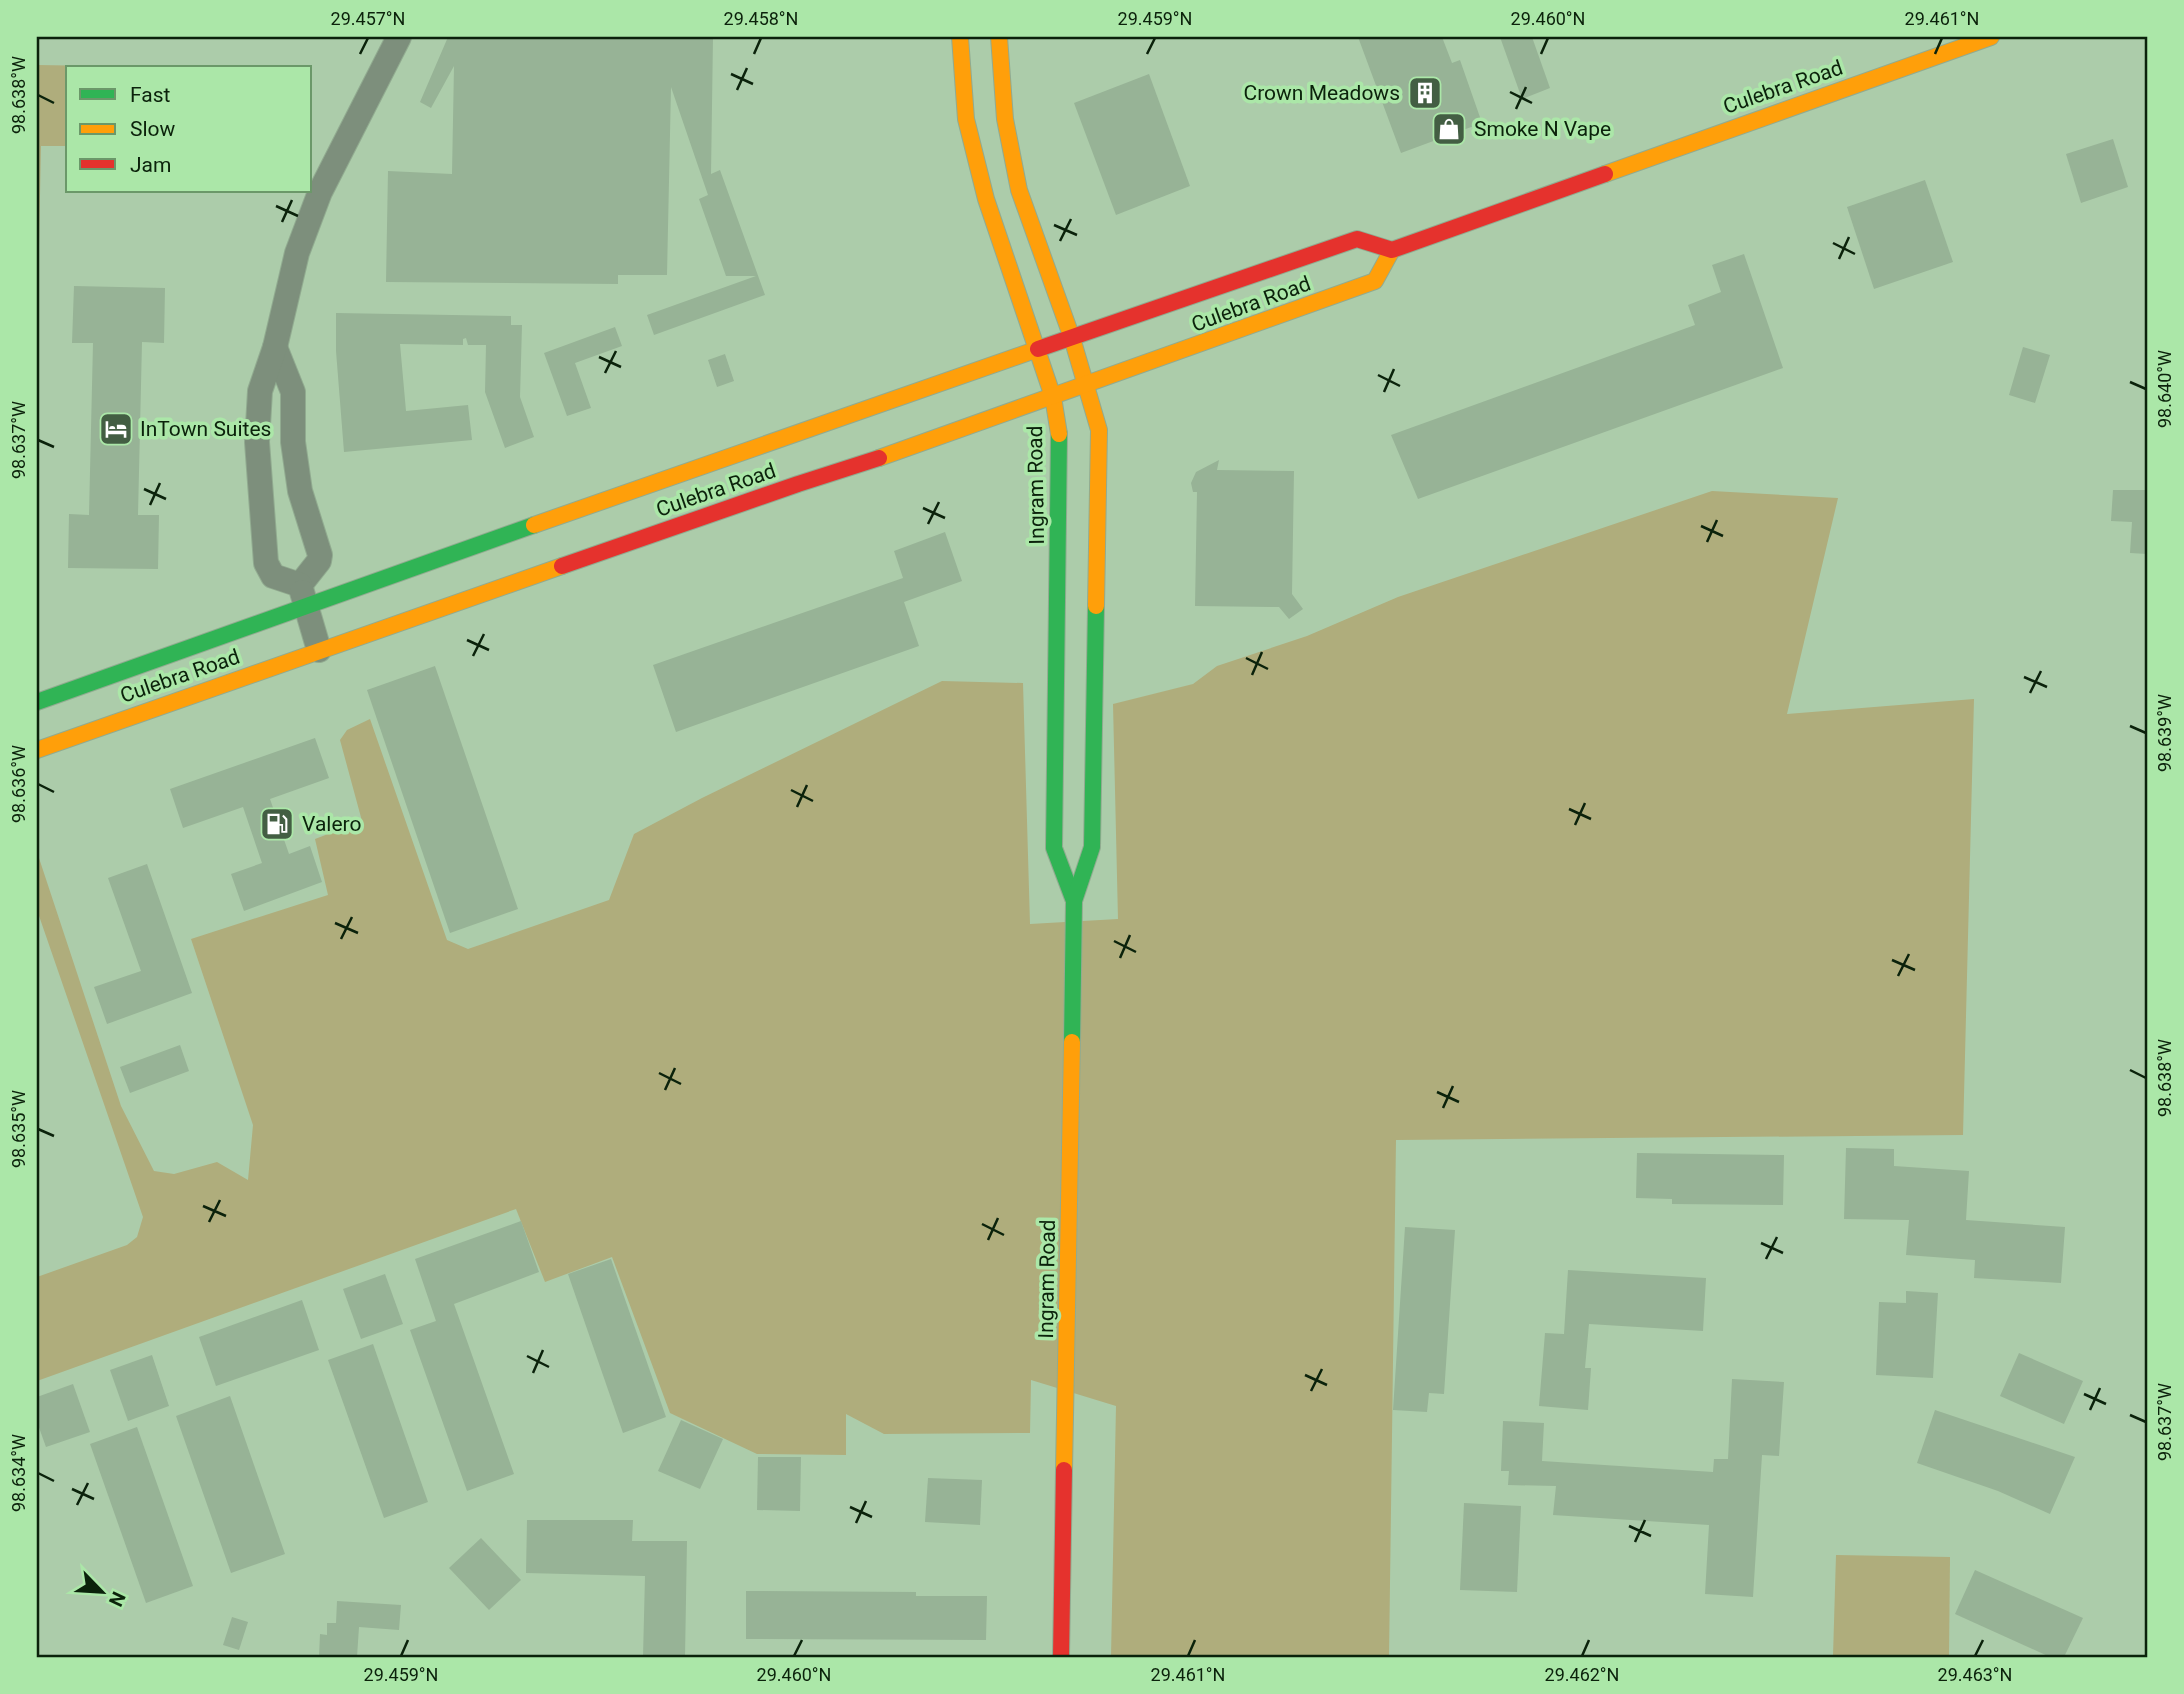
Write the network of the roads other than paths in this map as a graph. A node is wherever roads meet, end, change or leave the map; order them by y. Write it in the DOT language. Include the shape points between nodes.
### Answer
graph roads {
  1 [pos="398,37"];
  2 [pos="960,37"];
  3 [pos="999,37"];
  4 [pos="1991,37"];
  5 [pos="1392,250"];
  6 [pos="1072,338"];
  7 [pos="275,347"];
  8 [pos="1037,350"];
  9 [pos="1088,385"];
  10 [pos="1053,397"];
  11 [pos="303,596"];
  12 [pos="319,650"];
  13 [pos="37,702"];
  14 [pos="37,750"];
  15 [pos="1074,901"];
  16 [pos="1061,1657"];
  1 -- 7 [label="street" via="320,192 297,253"];
  2 -- 8 [label="main road, Ingram Road" via="966,119 986,199"];
  3 -- 6 [label="main road, Ingram Road" via="1005,119 1019,190"];
  4 -- 5 [label="main road, Culebra Road"];
  5 -- 6 [label="main road, Culebra Road" via="1357,239"];
  5 -- 9 [label="main road, Culebra Road" via="1375,281"];
  6 -- 8 [label="main road, Culebra Road"];
  6 -- 9 [label="main road, Ingram Road"];
  7 -- 11 [label="street" via="293,393 300,491 320,555"];
  7 -- 11 [label="street" via="260,391 257,442 266,563 273,576"];
  8 -- 10 [label="main road, Ingram Road"];
  8 -- 11 [label="main road, Culebra Road"];
  9 -- 10 [label="main road, Culebra Road"];
  9 -- 15 [label="main road, Ingram Road" via="1099,430 1092,847"];
  10 -- 12 [label="main road, Culebra Road"];
  10 -- 15 [label="main road, Ingram Road" via="1060,442 1054,848"];
  11 -- 12 [label="street"];
  11 -- 13 [label="main road, Culebra Road"];
  12 -- 14 [label="main road, Culebra Road"];
  15 -- 16 [label="main road, Ingram Road"];
}
